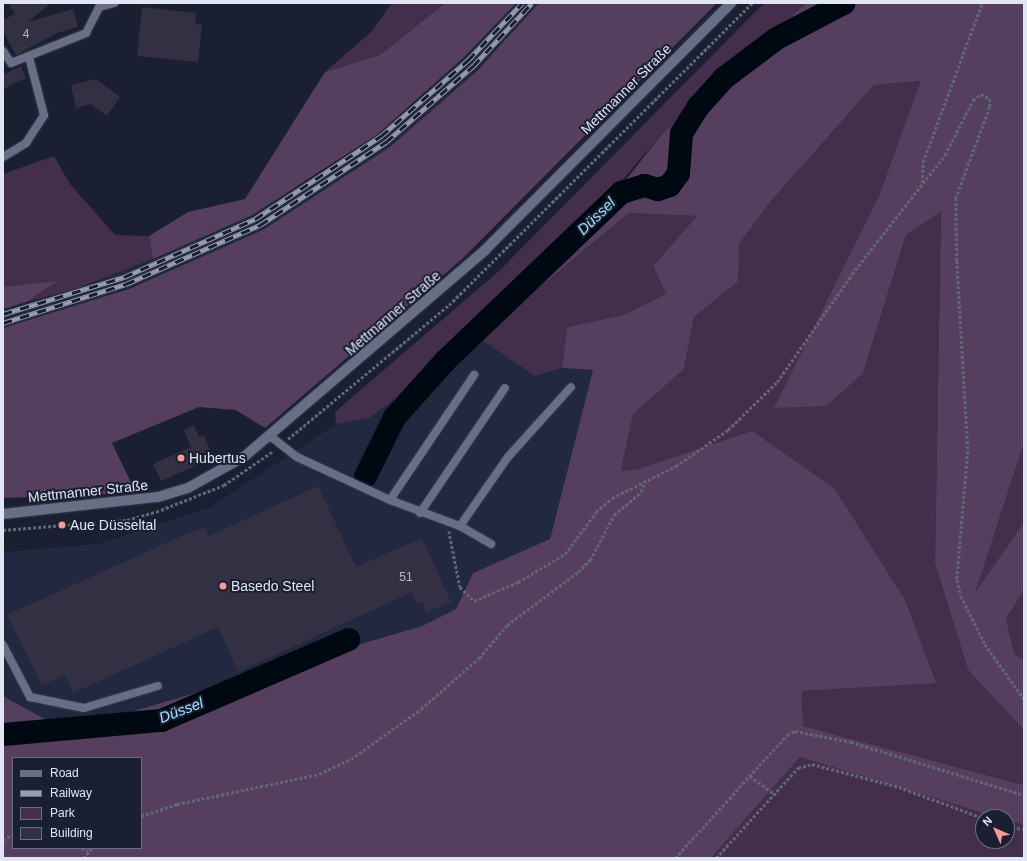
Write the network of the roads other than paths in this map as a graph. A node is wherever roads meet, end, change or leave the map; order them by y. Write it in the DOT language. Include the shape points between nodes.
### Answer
graph roads {
  1 [pos="114,3"];
  2 [pos="731,3"];
  3 [pos="3,52"];
  4 [pos="29,57"];
  5 [pos="3,157"];
  6 [pos="474,375"];
  7 [pos="571,387"];
  8 [pos="505,388"];
  9 [pos="270,436"];
  10 [pos="390,500"];
  11 [pos="420,513"];
  12 [pos="3,514"];
  13 [pos="460,526"];
  14 [pos="491,544"];
  15 [pos="3,645"];
  16 [pos="158,686"];
  1 -- 4 [label="lane" via="99,7 86,33"];
  2 -- 9 [label="main road, Mettmanner Straße" via="485,250"];
  3 -- 4 [label="lane" via="11,63"];
  4 -- 5 [label="lane" via="44,115 26,144"];
  6 -- 10 [label="lane"];
  7 -- 13 [label="lane" via="508,457"];
  8 -- 11 [label="lane"];
  9 -- 10 [label="lane" via="297,456"];
  9 -- 12 [label="main road, Mettmanner Straße" via="218,474 158,497"];
  10 -- 11 [label="lane"];
  11 -- 13 [label="lane"];
  13 -- 14 [label="lane"];
  15 -- 16 [label="lane" via="30,696 84,708"];
}
